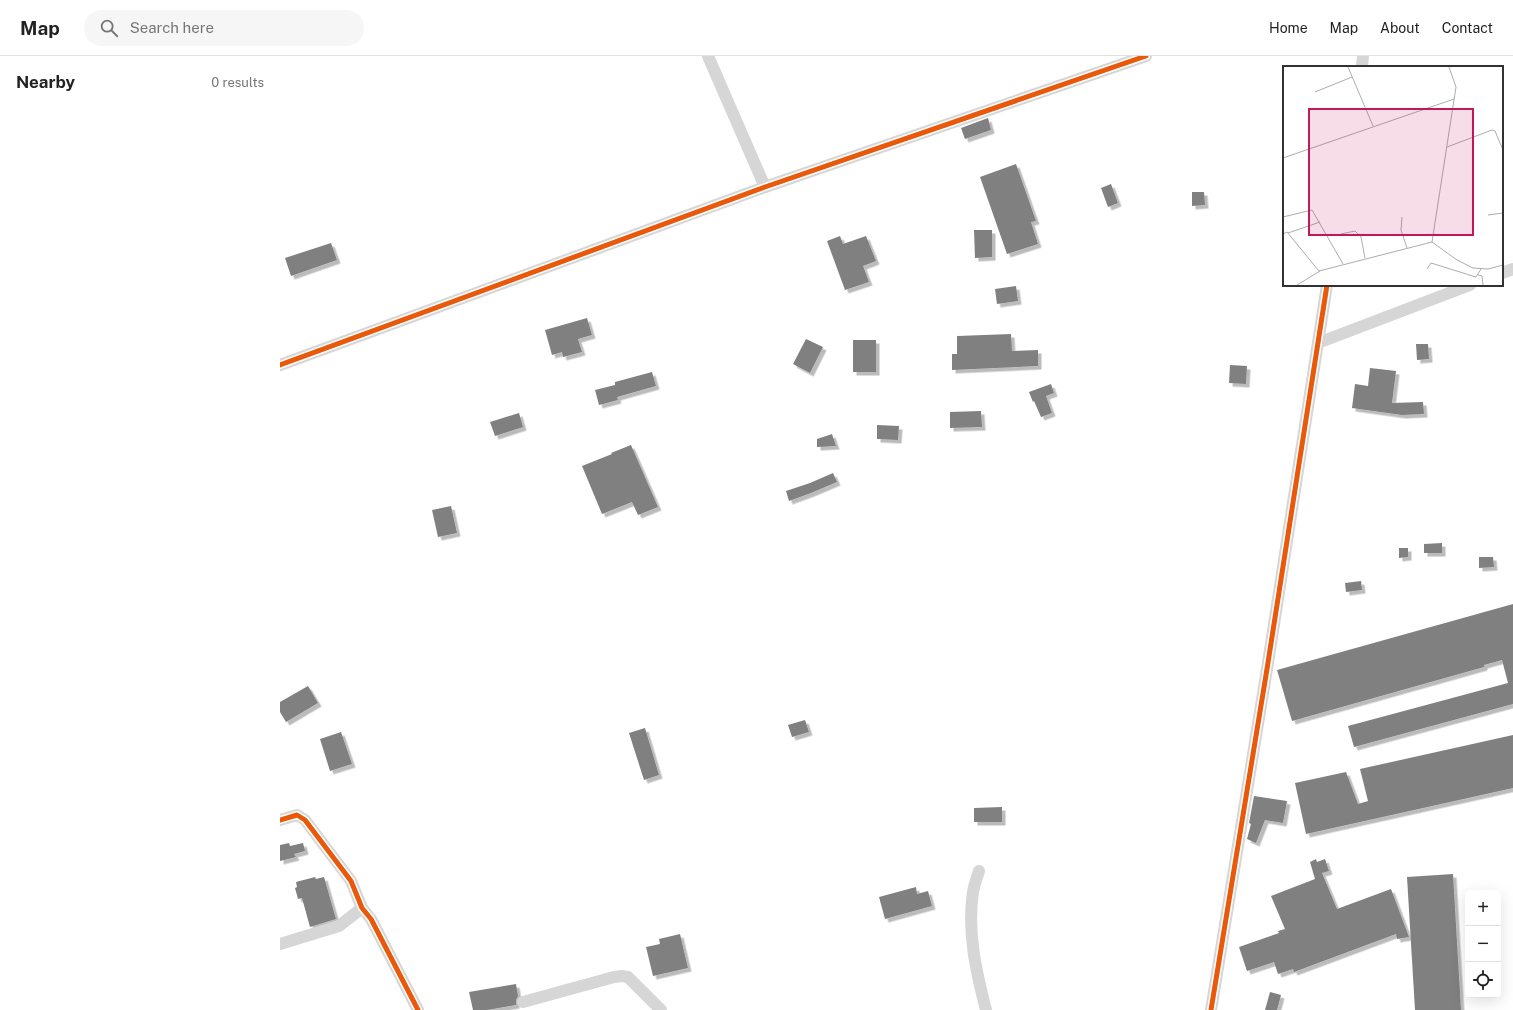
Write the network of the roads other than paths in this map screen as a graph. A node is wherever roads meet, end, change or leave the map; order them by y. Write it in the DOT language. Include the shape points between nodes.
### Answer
graph roads {
  1 [pos="708,56"];
  2 [pos="1146,56"];
  3 [pos="1363,56"];
  4 [pos="1362,66"];
  5 [pos="765,187"];
  6 [pos="1513,269"];
  7 [pos="1503,273"];
  8 [pos="1327,286"];
  9 [pos="1467,286"];
  10 [pos="1318,343"];
  11 [pos="280,365"];
  12 [pos="280,820"];
  13 [pos="980,872"];
  14 [pos="362,908"];
  15 [pos="280,944"];
  16 [pos="523,1002"];
  17 [pos="418,1010"];
  18 [pos="661,1010"];
  19 [pos="986,1010"];
  20 [pos="1211,1010"];
  1 -- 5 [label="street"];
  2 -- 5 [label="street"];
  3 -- 4 [label="street"];
  5 -- 11 [label="street"];
  6 -- 7 [label="street"];
  8 -- 10 [label="street"];
  9 -- 10 [label="street"];
  10 -- 20 [label="street"];
  12 -- 14 [label="street" via="297,815 305,820 351,881"];
  13 -- 19 [label="street" via="973,891 972,942 975,967"];
  14 -- 15 [label="street" via="339,926"];
  14 -- 17 [label="street" via="371,919"];
  16 -- 18 [label="street" via="622,976 628,977"];
}
